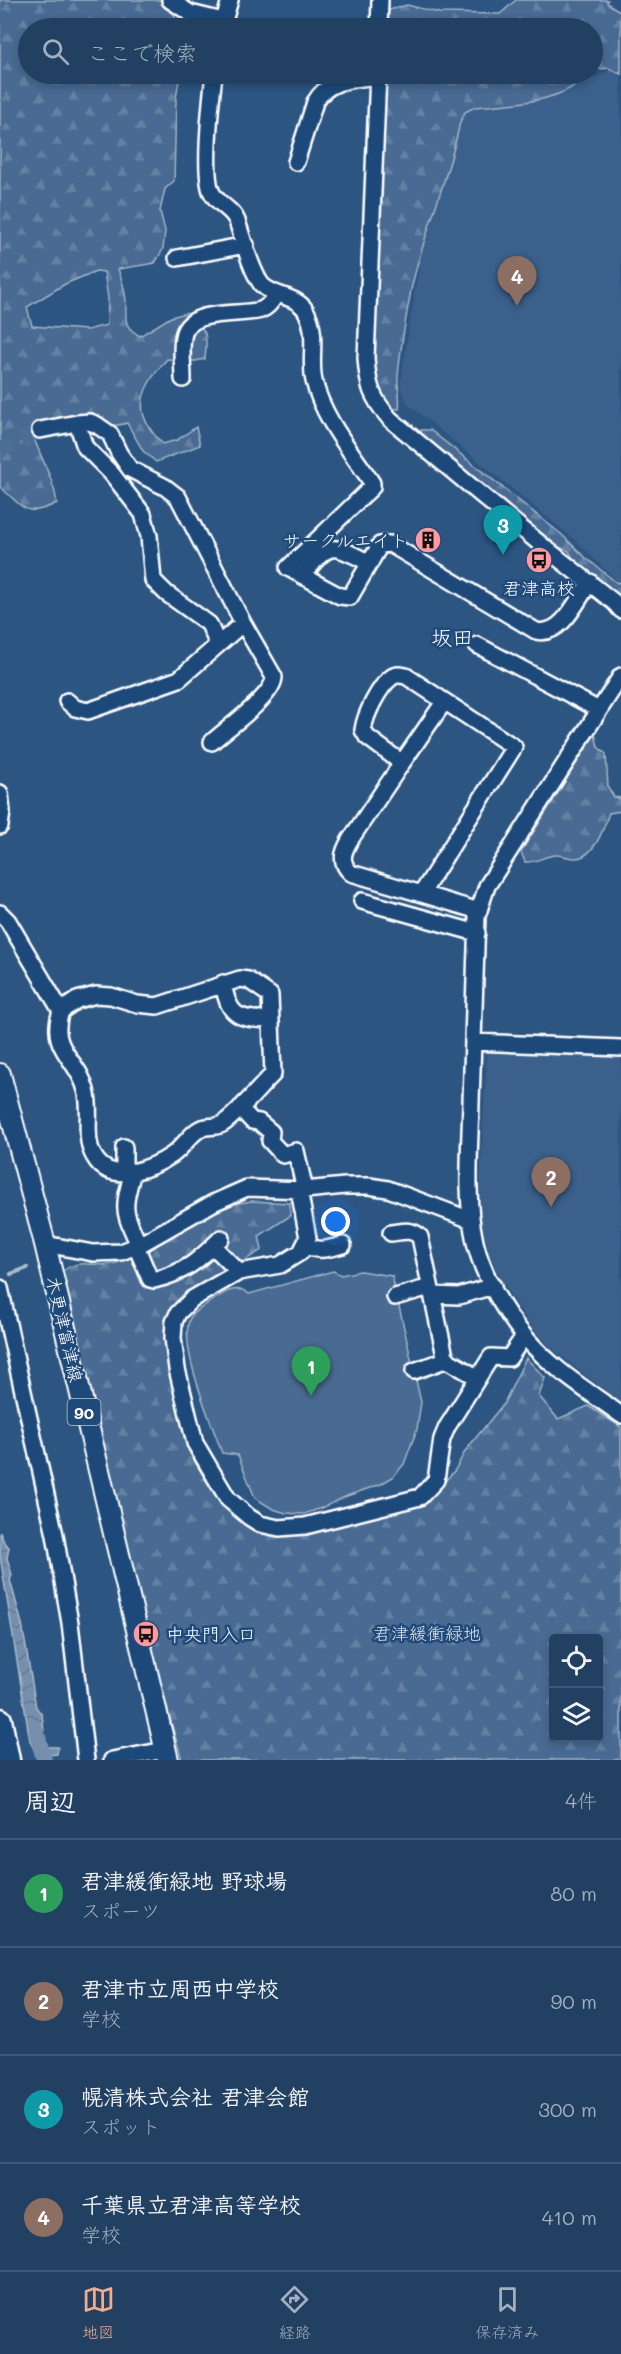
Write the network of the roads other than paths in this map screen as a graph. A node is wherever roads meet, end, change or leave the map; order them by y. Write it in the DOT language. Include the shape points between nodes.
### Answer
graph roads {
  1 [pos="170,0"];
  2 [pos="230,0"];
  3 [pos="380,0"];
  4 [pos="205,18"];
  5 [pos="224,18"];
  6 [pos="379,18"];
  7 [pos="213,84"];
  8 [pos="336,84"];
  9 [pos="378,84"];
  10 [pos="296,162"];
  11 [pos="246,245"];
  12 [pos="177,258"];
  13 [pos="277,294"];
  14 [pos="183,379"];
  15 [pos="77,423"];
  16 [pos="40,430"];
  17 [pos="370,563"];
  18 [pos="303,576"];
  19 [pos="590,582"];
  20 [pos="621,610"];
  21 [pos="243,623"];
  22 [pos="218,645"];
  23 [pos="477,645"];
  24 [pos="621,676"];
  25 [pos="67,701"];
  26 [pos="444,702"];
  27 [pos="599,710"];
  28 [pos="212,741"];
  29 [pos="402,763"];
  30 [pos="0,794"];
  31 [pos="0,826"];
  32 [pos="422,893"];
  33 [pos="362,901"];
  34 [pos="479,911"];
  35 [pos="0,913"];
  36 [pos="477,933"];
  37 [pos="223,983"];
  38 [pos="61,1011"];
  39 [pos="271,1020"];
  40 [pos="473,1042"];
  41 [pos="621,1048"];
  42 [pos="0,1074"];
  43 [pos="240,1108"];
  44 [pos="124,1147"];
  45 [pos="130,1171"];
  46 [pos="302,1190"];
  47 [pos="471,1220"];
  48 [pos="391,1233"];
  49 [pos="45,1244"];
  50 [pos="137,1245"];
  51 [pos="306,1245"];
  52 [pos="343,1245"];
  53 [pos="239,1272"];
  54 [pos="493,1286"];
  55 [pos="0,1288"];
  56 [pos="431,1291"];
  57 [pos="395,1297"];
  58 [pos="524,1336"];
  59 [pos="448,1359"];
  60 [pos="414,1371"];
  61 [pos="478,1378"];
  62 [pos="621,1415"];
  63 [pos="0,1719"];
  64 [pos="166,1755"];
  65 [pos="8,1760"];
  66 [pos="86,1760"];
  67 [pos="112,1760"];
  1 -- 4 [label="street"];
  2 -- 5 [label="street"];
  3 -- 6 [label="street"];
  7 -- 11 [label="street" via="208,179 219,204 236,217"];
  8 -- 10 [label="street" via="319,94"];
  9 -- 19 [label="street" via="368,385 376,403 390,419"];
  11 -- 12 [label="street"];
  11 -- 13 [label="street" via="262,284"];
  13 -- 14 [label="street" via="262,309 228,312 188,326 183,335"];
  13 -- 18 [label="street" via="294,300 307,312 312,327 314,381 323,408 372,483 288,568"];
  15 -- 16 [label="street"];
  15 -- 21 [label="street" via="90,422 104,429 130,469 178,497"];
  15 -- 22 [label="street" via="85,447 143,514 153,580 209,624"];
  17 -- 18 [label="street" via="333,548 320,554"];
  17 -- 18 [label="street" via="350,597 340,596"];
  17 -- 19 [label="street" via="380,545 390,544 543,632 559,626"];
  19 -- 20 [label="street"];
  21 -- 22 [label="street"];
  21 -- 28 [label="street" via="271,669 274,684"];
  22 -- 25 [label="street" via="179,679 88,711"];
  23 -- 27 [label="street"];
  24 -- 27 [label="street"];
  26 -- 29 [label="street"];
  26 -- 29 [label="street" via="406,676 394,675 390,679 368,711 363,730"];
  26 -- 32 [label="street" via="514,747"];
  27 -- 34 [label="street" via="487,886"];
  29 -- 32 [label="street" via="350,840 343,860 351,873"];
  30 -- 31 [label="street"];
  32 -- 34 [label="street"];
  33 -- 36 [label="street"];
  34 -- 36 [label="street"];
  35 -- 38 [label="street" via="9,921"];
  36 -- 40 [label="street"];
  37 -- 38 [label="street" via="157,1006 96,995 77,1000"];
  37 -- 39 [label="street" via="225,998 236,1015"];
  37 -- 39 [label="street" via="248,980 267,990"];
  38 -- 45 [label="street" via="58,1040 85,1085 91,1151 104,1168"];
  39 -- 43 [label="street" via="273,1074"];
  40 -- 41 [label="street"];
  40 -- 47 [label="street"];
  42 -- 49 [label="main road, 木更津富津線 / 90"];
  43 -- 45 [label="street" via="220,1125 198,1130 174,1154"];
  43 -- 46 [label="street" via="271,1132 270,1141 283,1155 296,1151"];
  44 -- 45 [label="street" via="124,1165"];
  45 -- 50 [label="street" via="124,1205"];
  46 -- 47 [label="street" via="387,1188"];
  46 -- 50 [label="street" via="248,1188"];
  46 -- 51 [label="street"];
  47 -- 54 [label="street" via="476,1245"];
  48 -- 56 [label="street" via="408,1231 420,1237"];
  49 -- 50 [label="street" via="93,1253 121,1252"];
  49 -- 64 [label="main road, 木更津富津線 / 90"];
  50 -- 53 [label="street" via="152,1280 184,1271 217,1242"];
  51 -- 52 [label="street" via="322,1250"];
  51 -- 53 [label="street" via="280,1265"];
  53 -- 61 [label="street" via="192,1299 178,1313 173,1338 195,1443 228,1499 260,1524 279,1528 305,1526 420,1497 436,1480 442,1438"];
  54 -- 56 [label="street" via="459,1296"];
  54 -- 58 [label="street"];
  55 -- 66 [label="street" via="55,1535"];
  56 -- 57 [label="street"];
  56 -- 59 [label="street"];
  58 -- 61 [label="street" via="509,1358 491,1357"];
  58 -- 62 [label="street" via="565,1374"];
  59 -- 60 [label="street"];
  59 -- 61 [label="street"];
  63 -- 65 [label="highway"];
  64 -- 67 [label="street"];
}
